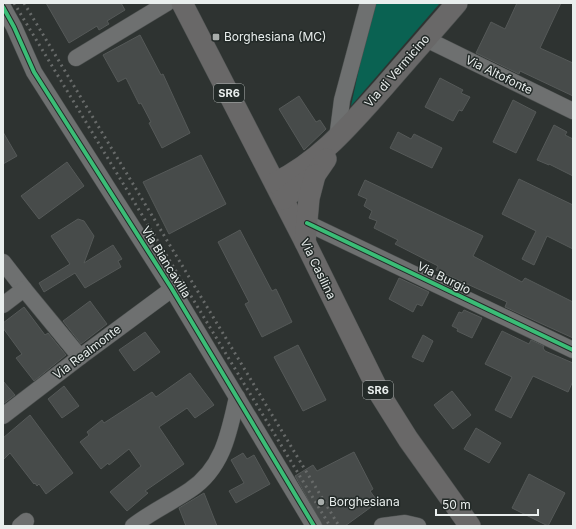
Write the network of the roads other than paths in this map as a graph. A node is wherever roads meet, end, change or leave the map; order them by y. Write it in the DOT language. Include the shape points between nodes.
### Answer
graph roads {
  1 [pos="167,3"];
  2 [pos="182,3"];
  3 [pos="368,3"];
  4 [pos="457,3"];
  5 [pos="3,7"];
  6 [pos="426,39"];
  7 [pos="76,58"];
  8 [pos="573,111"];
  9 [pos="337,139"];
  10 [pos="315,175"];
  11 [pos="279,191"];
  12 [pos="306,233"];
  13 [pos="3,262"];
  14 [pos="24,289"];
  15 [pos="172,289"];
  16 [pos="3,305"];
  17 [pos="573,350"];
  18 [pos="80,357"];
  19 [pos="238,398"];
  20 [pos="3,416"];
  21 [pos="450,498"];
  22 [pos="133,526"];
  23 [pos="314,526"];
  24 [pos="382,526"];
  25 [pos="418,526"];
  26 [pos="463,526"];
  27 [pos="470,526"];
  1 -- 7 [label="street"];
  2 -- 11 [label="main road, Via Casilina / SR6"];
  3 -- 9 [label="street" via="342,100"];
  4 -- 6 [label="main road, Via di Vermicino"];
  5 -- 15 [label="street, Via Biancavilla" via="34,72"];
  6 -- 8 [label="street, Via Altofonte"];
  6 -- 9 [label="main road, Via di Vermicino"];
  9 -- 10 [label="main road, Via di Vermicino"];
  9 -- 11 [label="main road, Via di Vermicino" via="314,160 290,176"];
  10 -- 11 [label="main road, Via di Vermicino"];
  10 -- 12 [label="main road, Via di Vermicino" via="309,198"];
  11 -- 12 [label="main road, Via Casilina / SR6"];
  12 -- 17 [label="street, Via Burgio"];
  12 -- 21 [label="main road, Via Casilina / SR6" via="381,396 404,434"];
  13 -- 14 [label="street"];
  14 -- 16 [label="street"];
  14 -- 18 [label="street"];
  15 -- 18 [label="street, Via Realmonte"];
  15 -- 19 [label="street, Via Biancavilla"];
  18 -- 20 [label="street, Via Realmonte"];
  19 -- 22 [label="street" via="224,448 209,473 191,489 154,510"];
  19 -- 23 [label="street, Via Biancavilla"];
  21 -- 26 [label="street"];
  21 -- 27 [label="main road, Via Casilina / SR6"];
  24 -- 25 [label="street" via="404,523"];
}
